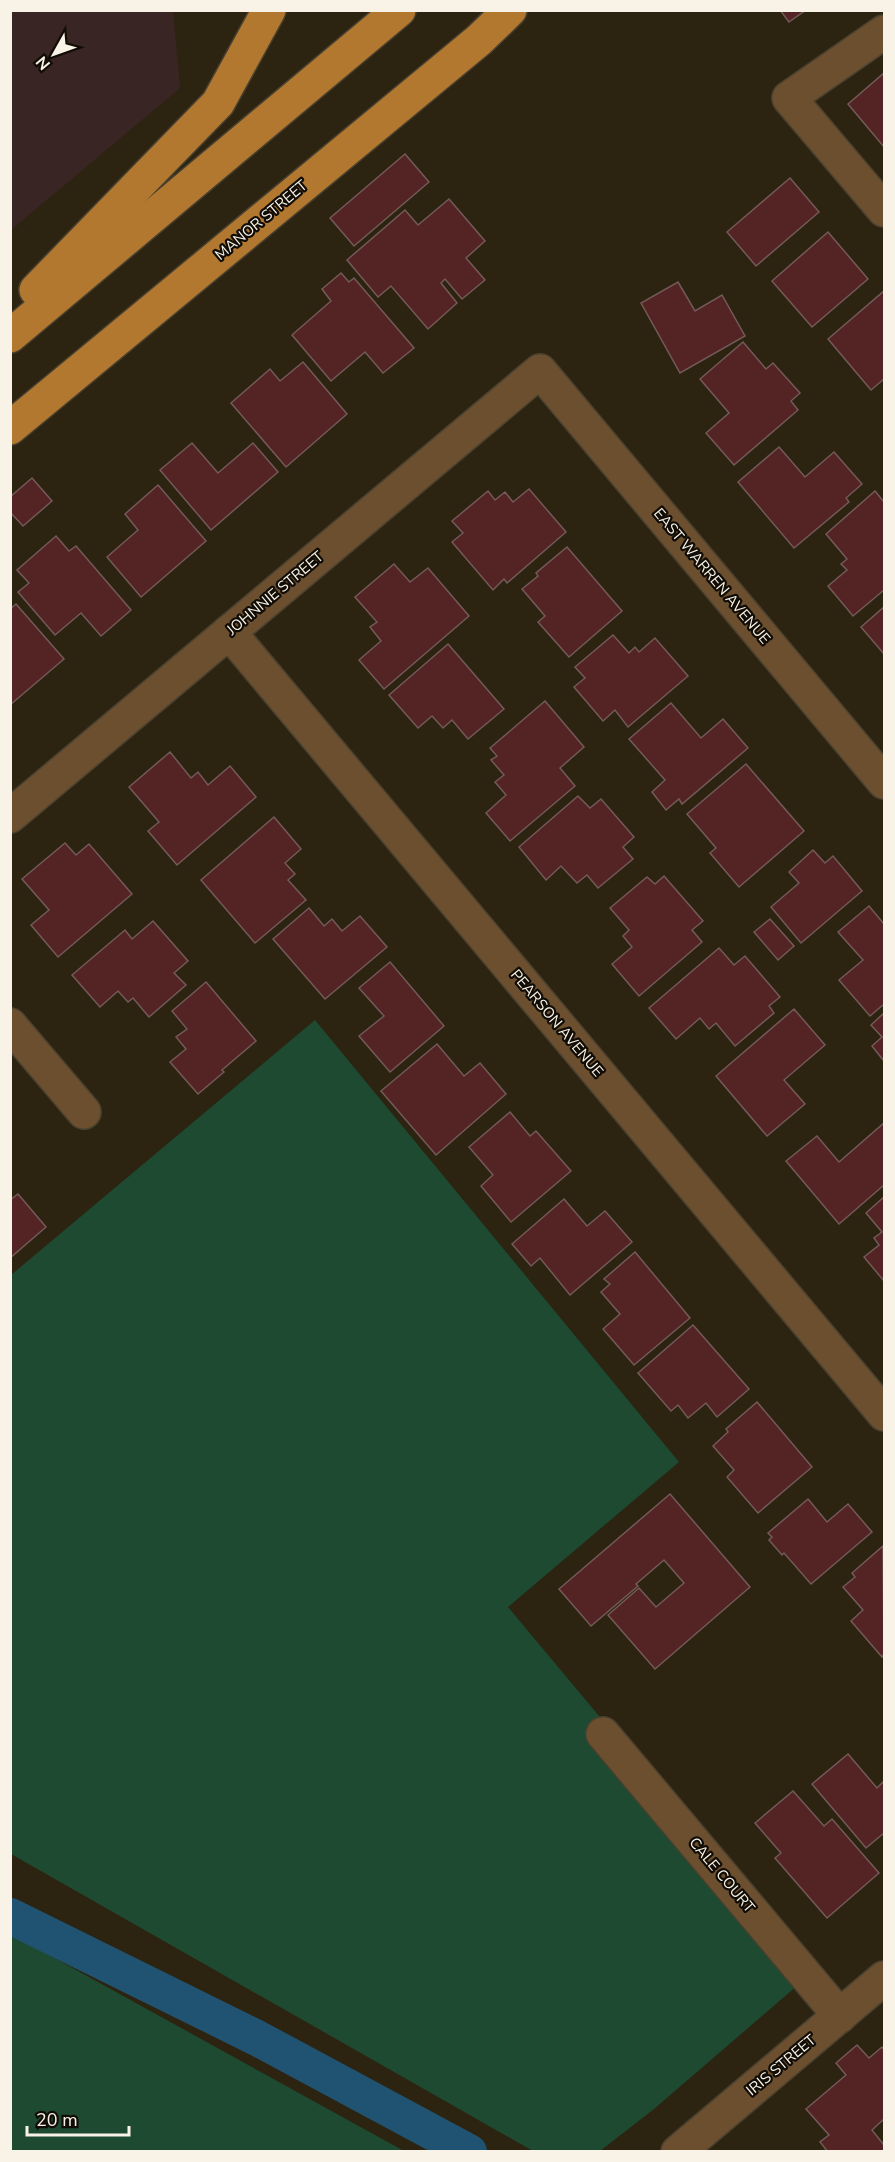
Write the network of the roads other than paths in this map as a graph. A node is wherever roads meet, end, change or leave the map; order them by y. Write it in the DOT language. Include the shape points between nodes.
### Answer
graph roads {
  1 [pos="269,10"];
  2 [pos="399,10"];
  3 [pos="510,10"];
  4 [pos="524,10"];
  5 [pos="885,32"];
  6 [pos="478,40"];
  7 [pos="885,210"];
  8 [pos="10,321"];
  9 [pos="10,336"];
  10 [pos="540,371"];
  11 [pos="10,428"];
  12 [pos="229,632"];
  13 [pos="885,782"];
  14 [pos="10,816"];
  15 [pos="10,1025"];
  16 [pos="84,1112"];
  17 [pos="885,1414"];
  18 [pos="603,1734"];
  19 [pos="885,1978"];
  20 [pos="840,2016"];
  21 [pos="682,2150"];
  1 -- 8 [label="main road" via="218,103"];
  2 -- 9 [label="main road"];
  3 -- 6 [label="main road, MANOR STREET"];
  4 -- 6 [label="main road"];
  5 -- 7 [label="street" via="789,98"];
  6 -- 11 [label="main road, MANOR STREET"];
  10 -- 12 [label="street, JOHNNIE STREET"];
  10 -- 13 [label="street, EAST WARREN AVENUE"];
  12 -- 14 [label="street, JOHNNIE STREET"];
  12 -- 17 [label="street, PEARSON AVENUE"];
  15 -- 16 [label="street"];
  18 -- 20 [label="street, CALE COURT"];
  19 -- 20 [label="street, IRIS STREET"];
  20 -- 21 [label="street, IRIS STREET"];
}
